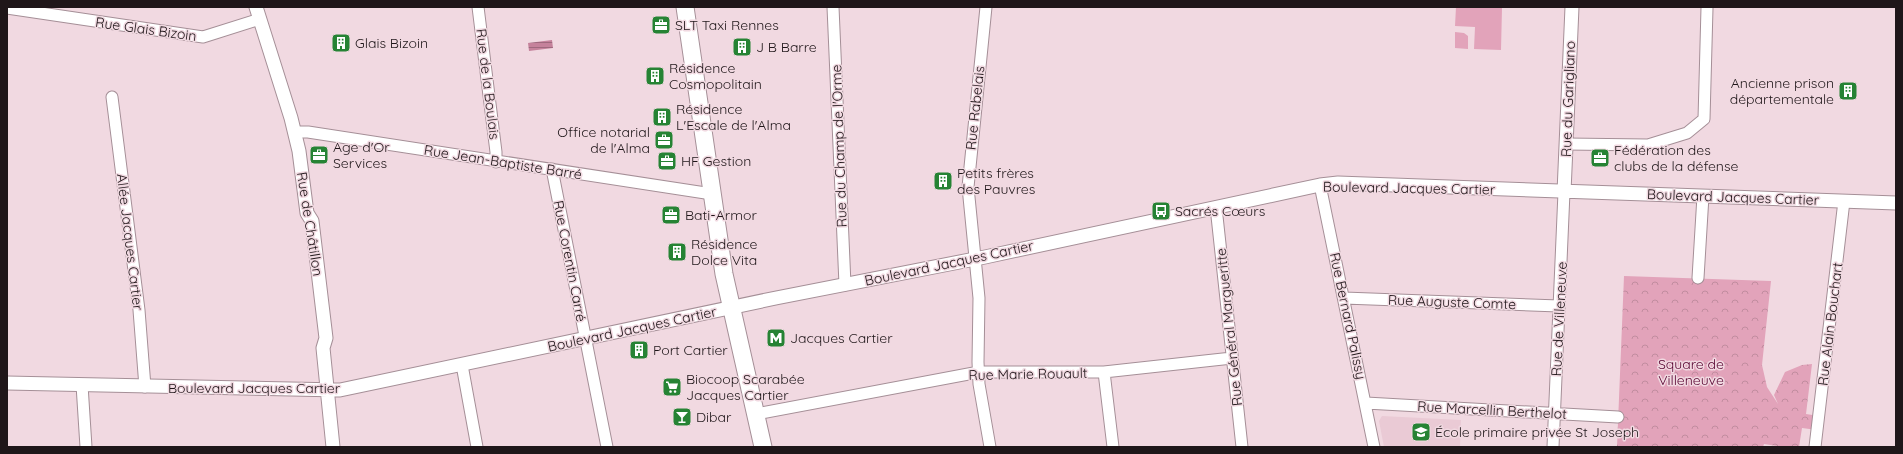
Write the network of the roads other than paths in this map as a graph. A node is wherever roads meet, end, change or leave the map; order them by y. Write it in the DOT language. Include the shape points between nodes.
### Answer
graph roads {
  1 [pos="478,7"];
  2 [pos="686,7"];
  3 [pos="833,7"];
  4 [pos="986,7"];
  5 [pos="1572,7"];
  6 [pos="7,8"];
  7 [pos="1707,8"];
  8 [pos="258,13"];
  9 [pos="112,97"];
  10 [pos="294,132"];
  11 [pos="1566,144"];
  12 [pos="496,162"];
  13 [pos="552,169"];
  14 [pos="1320,185"];
  15 [pos="1564,192"];
  16 [pos="712,194"];
  17 [pos="1703,196"];
  18 [pos="1844,201"];
  19 [pos="1896,203"];
  20 [pos="1216,207"];
  21 [pos="975,259"];
  22 [pos="1698,278"];
  23 [pos="845,285"];
  24 [pos="1344,298"];
  25 [pos="1559,306"];
  26 [pos="731,308"];
  27 [pos="586,339"];
  28 [pos="1232,358"];
  29 [pos="462,365"];
  30 [pos="979,372"];
  31 [pos="1104,372"];
  32 [pos="7,383"];
  33 [pos="82,385"];
  34 [pos="146,387"];
  35 [pos="327,391"];
  36 [pos="1366,403"];
  37 [pos="1554,413"];
  38 [pos="756,414"];
  39 [pos="1618,417"];
  40 [pos="86,447"];
  41 [pos="333,447"];
  42 [pos="477,447"];
  43 [pos="607,447"];
  44 [pos="763,447"];
  45 [pos="990,447"];
  46 [pos="1113,447"];
  47 [pos="1242,447"];
  48 [pos="1374,447"];
  49 [pos="1553,447"];
  50 [pos="1815,447"];
  1 -- 12 [label="street, Rue de la Boulais"];
  2 -- 16 [label="main road"];
  3 -- 23 [label="street, Rue du Champ de l'Orme"];
  4 -- 21 [label="street, Rue Rabelais" via="968,178"];
  5 -- 11 [label="street, Rue du Garigliano"];
  6 -- 8 [label="street, Rue Glais Bizoin" via="203,37"];
  7 -- 11 [label="street" via="1704,119 1687,132 1648,145"];
  8 -- 10 [label="street, Rue de Châtillon"];
  9 -- 34 [label="street, Allée Jacques Cartier" via="139,310"];
  10 -- 12 [label="street, Rue Jean-Baptiste Barré" via="315,133"];
  10 -- 35 [label="street, Rue de Châtillon" via="308,213 312,221 326,338 323,348"];
  11 -- 15 [label="street, Rue du Garigliano"];
  12 -- 13 [label="street, Rue Jean-Baptiste Barré"];
  13 -- 16 [label="street, Rue Jean-Baptiste Barré"];
  13 -- 27 [label="street, Rue Corentin Carré"];
  14 -- 15 [label="street, Boulevard Jacques Cartier" via="1338,183"];
  14 -- 20 [label="street, Boulevard Jacques Cartier"];
  14 -- 24 [label="street, Rue Bernard Palissy"];
  15 -- 17 [label="street, Boulevard Jacques Cartier"];
  15 -- 25 [label="street, Rue de Villeneuve"];
  16 -- 26 [label="main road"];
  17 -- 18 [label="street, Boulevard Jacques Cartier"];
  17 -- 22 [label="street"];
  18 -- 19 [label="street, Boulevard Jacques Cartier"];
  18 -- 50 [label="street, Rue Alain Bouchart"];
  20 -- 21 [label="street, Boulevard Jacques Cartier"];
  20 -- 28 [label="street, Rue Général Margueritte"];
  21 -- 23 [label="street, Boulevard Jacques Cartier"];
  21 -- 30 [label="street, Rue Rabelais" via="979,298"];
  23 -- 26 [label="street, Boulevard Jacques Cartier"];
  24 -- 25 [label="street, Rue Auguste Comte"];
  24 -- 36 [label="street, Rue Bernard Palissy"];
  25 -- 37 [label="street, Rue de Villeneuve"];
  26 -- 27 [label="street, Boulevard Jacques Cartier"];
  26 -- 38 [label="main road"];
  27 -- 29 [label="street, Boulevard Jacques Cartier"];
  27 -- 43 [label="street, Rue Corentin Carré"];
  28 -- 31 [label="street, Rue Marie Rouault"];
  28 -- 47 [label="street, Rue Général Margueritte"];
  29 -- 35 [label="street, Boulevard Jacques Cartier"];
  29 -- 42 [label="street"];
  30 -- 31 [label="street, Rue Marie Rouault"];
  30 -- 38 [label="street, Rue Marie Rouault"];
  30 -- 45 [label="street, Rue Rabelais"];
  31 -- 46 [label="street"];
  32 -- 33 [label="street, Boulevard Jacques Cartier"];
  33 -- 34 [label="street, Boulevard Jacques Cartier"];
  33 -- 40 [label="street"];
  34 -- 35 [label="street, Boulevard Jacques Cartier"];
  35 -- 41 [label="street, Rue de Châtillon"];
  36 -- 37 [label="street, Rue Marcellin Berthelot"];
  36 -- 48 [label="street, Rue Bernard Palissy"];
  37 -- 39 [label="street, Rue Marcellin Berthelot"];
  37 -- 49 [label="street, Rue de Villeneuve"];
  38 -- 44 [label="main road"];
}
